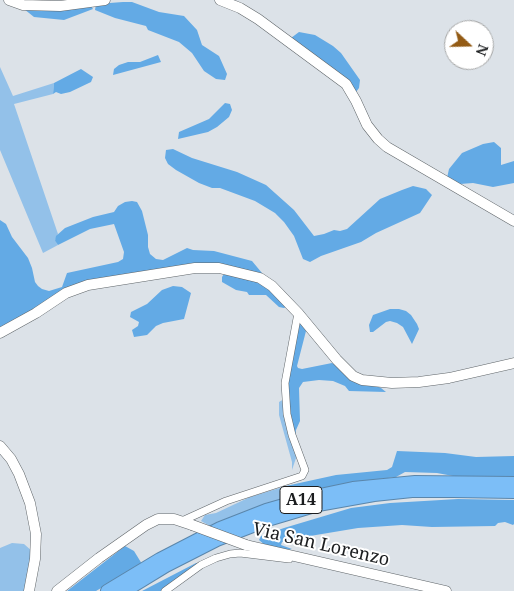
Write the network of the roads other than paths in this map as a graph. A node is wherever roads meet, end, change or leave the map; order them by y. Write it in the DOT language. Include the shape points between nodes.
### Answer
graph roads {
  1 [pos="9,0"];
  2 [pos="105,0"];
  3 [pos="220,0"];
  4 [pos="514,221"];
  5 [pos="298,313"];
  6 [pos="0,333"];
  7 [pos="514,363"];
  8 [pos="0,446"];
  9 [pos="514,483"];
  10 [pos="514,492"];
  11 [pos="187,523"];
  12 [pos="302,557"];
  13 [pos="29,591"];
  14 [pos="57,591"];
  15 [pos="107,591"];
  16 [pos="125,591"];
  17 [pos="165,591"];
  18 [pos="446,591"];
  1 -- 2 [label="street" via="23,5 60,6"];
  3 -- 4 [label="street" via="258,19 346,84 367,125 387,147"];
  5 -- 6 [label="street" via="260,278 219,268 195,268 88,285 66,293"];
  5 -- 7 [label="street" via="337,360 362,380 420,382"];
  5 -- 11 [label="street" via="285,383 286,414 305,470 302,476 226,501"];
  8 -- 13 [label="street" via="11,459 30,502 36,534"];
  9 -- 15 [label="highway, A14" via="398,483 315,496 220,528"];
  10 -- 16 [label="highway, A14" via="390,493 303,509 217,540"];
  11 -- 12 [label="street, Via San Lorenzo, bridge" via="246,545"];
  11 -- 14 [label="street, Via San Lorenzo" via="165,518 146,525"];
  12 -- 17 [label="street" via="295,560 230,554 201,565"];
  12 -- 18 [label="street, Via San Lorenzo"];
}
